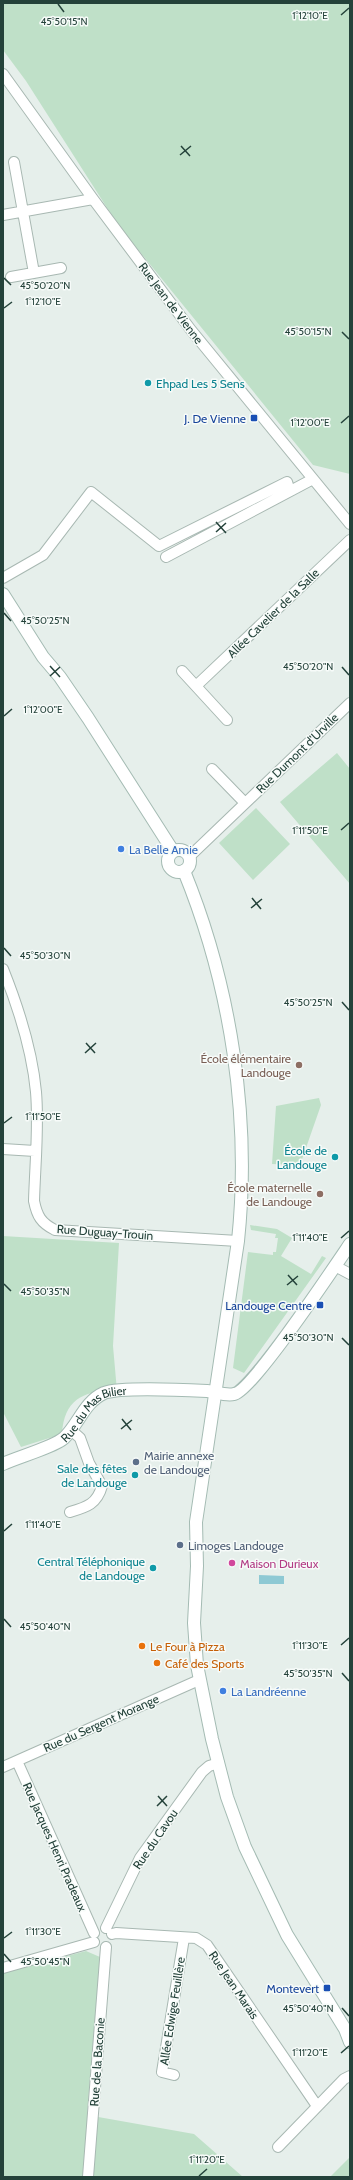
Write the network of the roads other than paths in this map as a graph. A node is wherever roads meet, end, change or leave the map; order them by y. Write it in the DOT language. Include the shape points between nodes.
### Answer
graph roads {
  1 [pos="3,74"];
  2 [pos="14,162"];
  3 [pos="93,200"];
  4 [pos="23,211"];
  5 [pos="3,215"];
  6 [pos="61,268"];
  7 [pos="34,273"];
  8 [pos="11,277"];
  9 [pos="313,479"];
  10 [pos="290,491"];
  11 [pos="350,524"];
  12 [pos="350,540"];
  13 [pos="166,557"];
  14 [pos="3,578"];
  15 [pos="3,594"];
  16 [pos="6,607"];
  17 [pos="182,672"];
  18 [pos="196,686"];
  19 [pos="350,703"];
  20 [pos="227,720"];
  21 [pos="212,769"];
  22 [pos="245,803"];
  23 [pos="173,851"];
  24 [pos="189,857"];
  25 [pos="184,871"];
  26 [pos="3,969"];
  27 [pos="3,1149"];
  28 [pos="35,1150"];
  29 [pos="238,1241"];
  30 [pos="350,1244"];
  31 [pos="335,1266"];
  32 [pos="350,1274"];
  33 [pos="215,1392"];
  34 [pos="71,1430"];
  35 [pos="3,1464"];
  36 [pos="70,1512"];
  37 [pos="199,1680"];
  38 [pos="17,1761"];
  39 [pos="219,1763"];
  40 [pos="3,1767"];
  41 [pos="109,1931"];
  42 [pos="94,1938"];
  43 [pos="184,1938"];
  44 [pos="106,1947"];
  45 [pos="3,1968"];
  46 [pos="330,2005"];
  47 [pos="350,2026"];
  48 [pos="350,2042"];
  49 [pos="350,2066"];
  50 [pos="174,2075"];
  51 [pos="347,2078"];
  52 [pos="316,2106"];
  53 [pos="278,2147"];
  54 [pos="88,2177"];
  1 -- 3 [label="street, Rue Jean de Vienne"];
  2 -- 4 [label="street"];
  3 -- 4 [label="street"];
  3 -- 9 [label="street, Rue Jean de Vienne" via="191,330"];
  4 -- 5 [label="street"];
  4 -- 7 [label="street"];
  6 -- 7 [label="street"];
  7 -- 8 [label="street"];
  9 -- 10 [label="street"];
  9 -- 11 [label="street, Rue Jean de Vienne"];
  10 -- 13 [label="street"];
  10 -- 14 [label="street" via="287,482 159,546 91,492 43,555"];
  12 -- 18 [label="street, Allée Cavelier de la Salle"];
  15 -- 16 [label="main road"];
  16 -- 23 [label="main road" via="60,677"];
  17 -- 18 [label="street"];
  18 -- 20 [label="street"];
  19 -- 22 [label="street, Rue Dumont d'Urville"];
  21 -- 22 [label="street, Rue Dumont d'Urville"];
  22 -- 24 [label="street, Rue Dumont d'Urville"];
  23 -- 24 [label="main road" via="181,850"];
  23 -- 25 [label="main road" via="168,861 170,868 176,872"];
  24 -- 25 [label="main road" via="189,866"];
  25 -- 29 [label="main road" via="206,934 220,986 236,1066 241,1124 242,1206"];
  26 -- 28 [label="street, Rue Duguay-Trouin" via="30,1049 36,1093"];
  27 -- 28 [label="street"];
  28 -- 29 [label="street, Rue Duguay-Trouin" via="36,1214 44,1224 55,1230"];
  29 -- 33 [label="main road"];
  30 -- 31 [label="main road"];
  31 -- 32 [label="street"];
  31 -- 33 [label="main road, Rue du Mas Bilier" via="242,1391 235,1394"];
  33 -- 34 [label="main road, Rue du Mas Bilier" via="106,1392 90,1403"];
  33 -- 37 [label="main road" via="195,1533 197,1566 194,1624"];
  34 -- 35 [label="main road, Rue du Mas Bilier" via="54,1444"];
  34 -- 36 [label="street" via="80,1438 89,1463 102,1486 99,1496 87,1507"];
  37 -- 38 [label="street, Rue du Sergent Morange"];
  37 -- 39 [label="main road"];
  38 -- 40 [label="street, Rue du Sergent Morange"];
  38 -- 42 [label="street, Rue Jacques Henri Pradeaux"];
  39 -- 41 [label="street, Rue du Cavou" via="209,1766 202,1772 140,1858"];
  39 -- 46 [label="main road" via="227,1798 245,1847 287,1935"];
  41 -- 42 [label="street" via="100,1928"];
  41 -- 43 [label="street, Rue Jean Marais"];
  41 -- 44 [label="street" via="111,1943"];
  42 -- 44 [label="street" via="98,1946"];
  42 -- 45 [label="street"];
  43 -- 50 [label="street, Allée Edwige Feuillère" via="162,2072"];
  43 -- 52 [label="street, Rue Jean Marais" via="196,1938 207,1945"];
  44 -- 54 [label="street, Rue de la Baconie"];
  46 -- 47 [label="main road"];
  46 -- 48 [label="main road"];
  49 -- 51 [label="street"];
  51 -- 52 [label="street"];
  52 -- 53 [label="street"];
}
